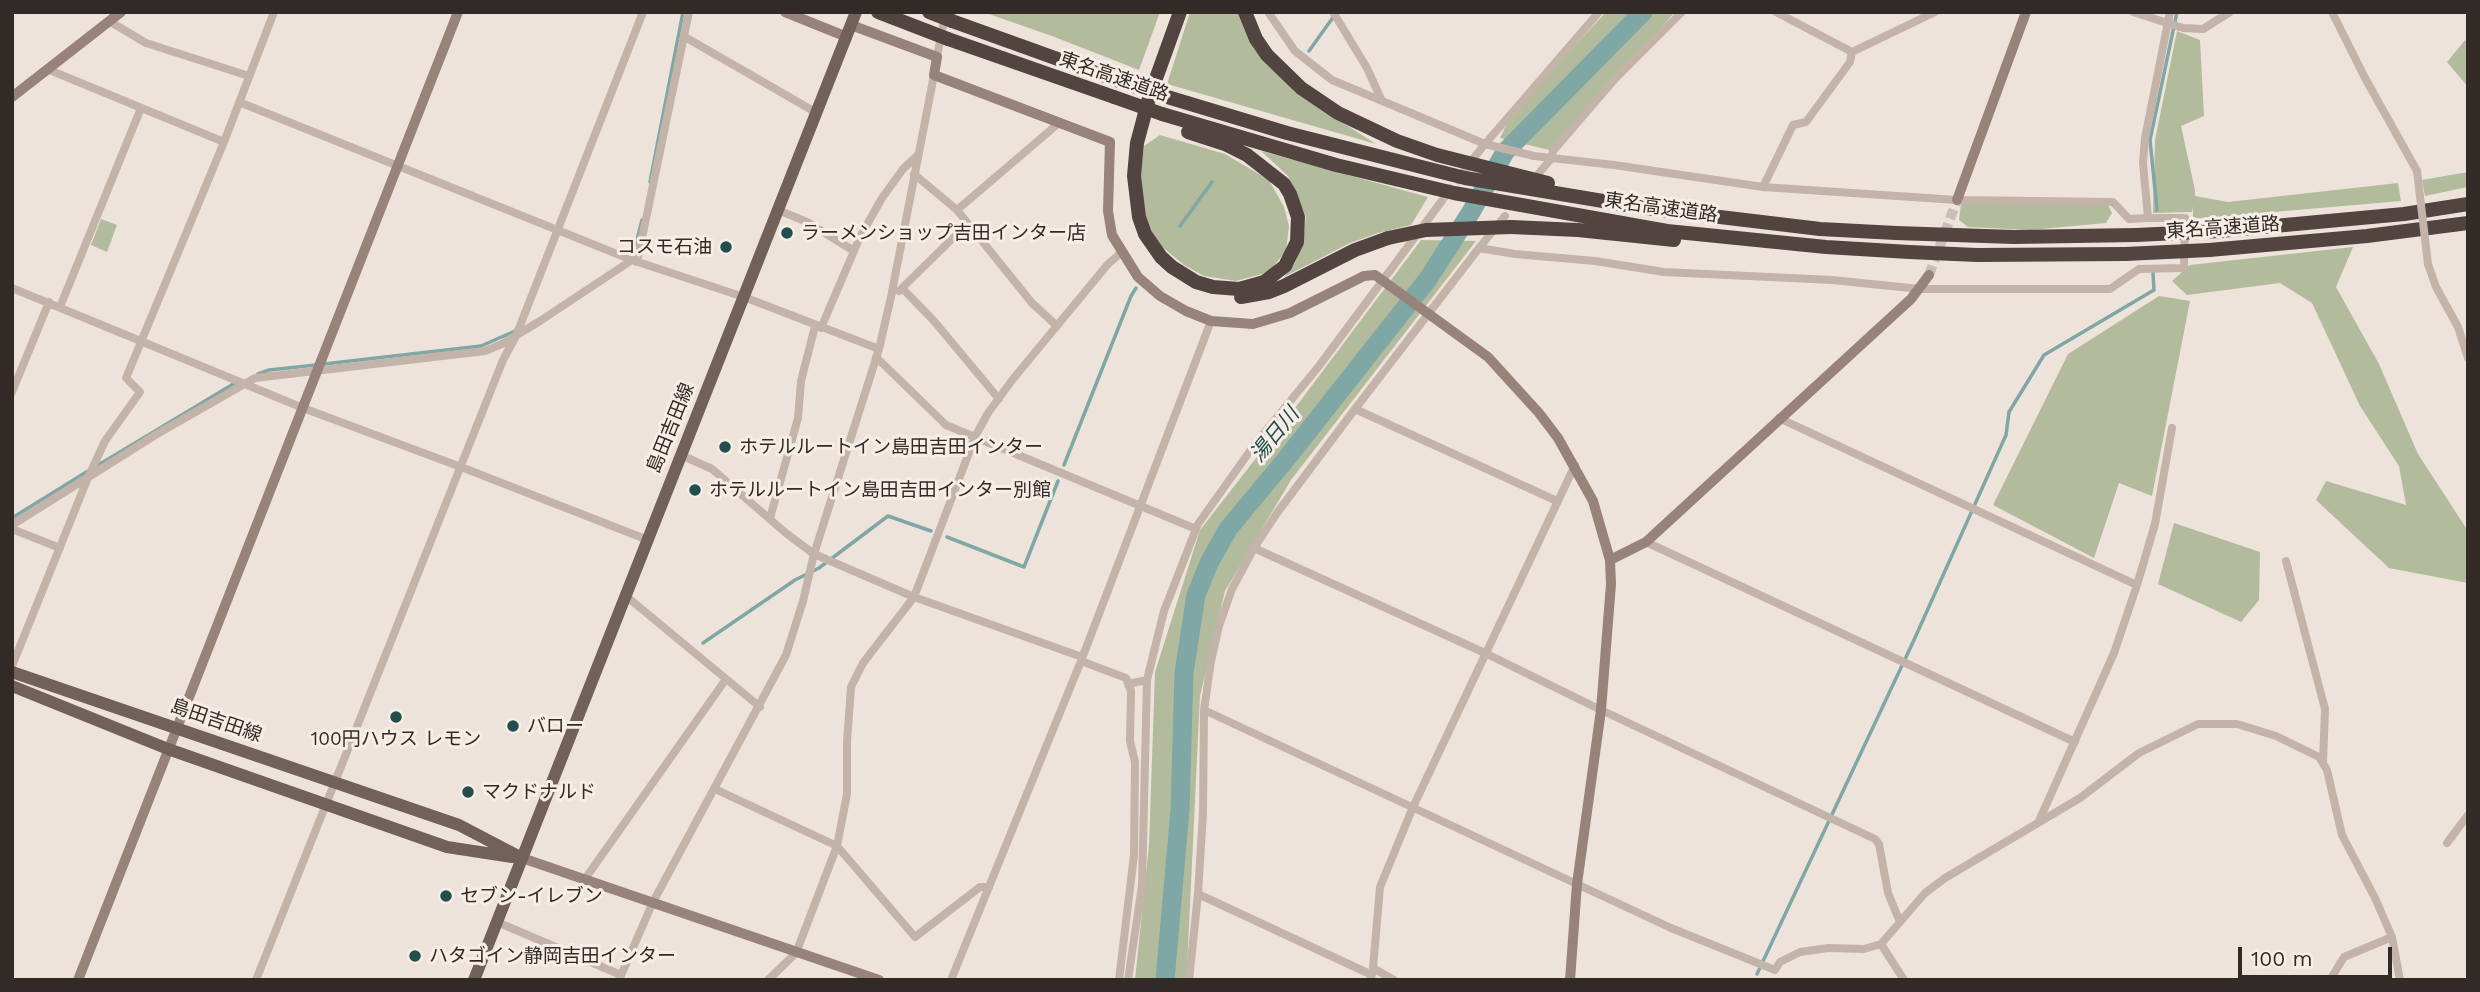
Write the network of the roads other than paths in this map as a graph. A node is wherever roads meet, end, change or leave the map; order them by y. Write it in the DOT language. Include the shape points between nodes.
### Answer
graph roads {
  1 [pos="274,12"];
  2 [pos="458,12"];
  3 [pos="643,12"];
  4 [pos="690,12"];
  5 [pos="785,12"];
  6 [pos="856,12"];
  7 [pos="878,12"];
  8 [pos="929,12"];
  9 [pos="1171,12"];
  10 [pos="1180,12"];
  11 [pos="1245,12"];
  12 [pos="1268,12"];
  13 [pos="1333,12"];
  14 [pos="1600,12"];
  15 [pos="1682,12"];
  16 [pos="1776,12"];
  17 [pos="1935,12"];
  18 [pos="2026,12"];
  19 [pos="2133,12"];
  20 [pos="2170,12"];
  21 [pos="2230,12"];
  22 [pos="2332,12"];
  23 [pos="116,15"];
  24 [pos="949,16"];
  25 [pos="2168,22"];
  26 [pos="849,31"];
  27 [pos="685,37"];
  28 [pos="1852,52"];
  29 [pos="937,57"];
  30 [pos="47,69"];
  31 [pos="934,75"];
  32 [pos="249,76"];
  33 [pos="12,97"];
  34 [pos="1381,99"];
  35 [pos="239,102"];
  36 [pos="141,108"];
  37 [pos="817,113"];
  38 [pos="1160,118"];
  39 [pos="1060,122"];
  40 [pos="224,142"];
  41 [pos="1487,145"];
  42 [pos="918,155"];
  43 [pos="1551,159"];
  44 [pos="1475,163"];
  45 [pos="396,167"];
  46 [pos="914,174"];
  47 [pos="1529,180"];
  48 [pos="1763,187"];
  49 [pos="1957,200"];
  50 [pos="1441,202"];
  51 [pos="2468,204"];
  52 [pos="778,210"];
  53 [pos="957,210"];
  54 [pos="1508,215"];
  55 [pos="2148,218"];
  56 [pos="966,223"];
  57 [pos="2468,223"];
  58 [pos="557,230"];
  59 [pos="1826,247"];
  60 [pos="1479,248"];
  61 [pos="854,251"];
  62 [pos="1122,252"];
  63 [pos="634,261"];
  64 [pos="1929,275"];
  65 [pos="1382,279"];
  66 [pos="12,288"];
  67 [pos="903,289"];
  68 [pos="1920,289"];
  69 [pos="891,297"];
  70 [pos="744,298"];
  71 [pos="48,302"];
  72 [pos="60,307"];
  73 [pos="1427,312"];
  74 [pos="1211,321"];
  75 [pos="818,327"];
  76 [pos="1057,327"];
  77 [pos="516,336"];
  78 [pos="143,341"];
  79 [pos="877,353"];
  80 [pos="2468,358"];
  81 [pos="320,365"];
  82 [pos="244,383"];
  83 [pos="12,392"];
  84 [pos="999,399"];
  85 [pos="303,408"];
  86 [pos="1355,409"];
  87 [pos="1779,418"];
  88 [pos="2172,428"];
  89 [pos="975,438"];
  90 [pos="681,455"];
  91 [pos="1575,465"];
  92 [pos="461,467"];
  93 [pos="88,479"];
  94 [pos="1557,501"];
  95 [pos="1139,505"];
  96 [pos="770,518"];
  97 [pos="12,527"];
  98 [pos="1196,529"];
  99 [pos="648,540"];
  100 [pos="1646,542"];
  101 [pos="60,548"];
  102 [pos="1254,548"];
  103 [pos="818,555"];
  104 [pos="1610,560"];
  105 [pos="2286,561"];
  106 [pos="2137,585"];
  107 [pos="626,596"];
  108 [pos="914,597"];
  109 [pos="1485,653"];
  110 [pos="1082,659"];
  111 [pos="12,666"];
  112 [pos="12,673"];
  113 [pos="726,679"];
  114 [pos="1147,680"];
  115 [pos="1128,684"];
  116 [pos="12,686"];
  117 [pos="760,707"];
  118 [pos="1204,710"];
  119 [pos="1601,710"];
  120 [pos="177,727"];
  121 [pos="2075,742"];
  122 [pos="168,749"];
  123 [pos="2323,763"];
  124 [pos="336,782"];
  125 [pos="715,789"];
  126 [pos="326,805"];
  127 [pos="1413,807"];
  128 [pos="2468,815"];
  129 [pos="2039,821"];
  130 [pos="2447,843"];
  131 [pos="837,846"];
  132 [pos="522,858"];
  133 [pos="585,879"];
  134 [pos="1577,884"];
  135 [pos="989,887"];
  136 [pos="1198,894"];
  137 [pos="653,902"];
  138 [pos="497,922"];
  139 [pos="1900,922"];
  140 [pos="2392,937"];
  141 [pos="1881,944"];
  142 [pos="796,953"];
  143 [pos="1372,974"];
  144 [pos="620,977"];
  145 [pos="78,980"];
  146 [pos="256,980"];
  147 [pos="474,980"];
  148 [pos="768,980"];
  149 [pos="879,980"];
  150 [pos="951,980"];
  151 [pos="1119,980"];
  152 [pos="1128,980"];
  153 [pos="1189,980"];
  154 [pos="1394,980"];
  155 [pos="1570,980"];
  156 [pos="1905,980"];
  157 [pos="2329,980"];
  158 [pos="2400,980"];
  1 -- 32 [label="street"];
  2 -- 45 [label="street"];
  3 -- 58 [label="street"];
  4 -- 27 [label="street"];
  5 -- 26 [label="street"];
  6 -- 26 [label="main road, 島田吉田線"];
  7 -- 38 [label="highway, 東名高速道路, bridge"];
  8 -- 24 [label="highway, 東名高速道路, bridge"];
  9 -- 54 [label="highway, bridge" via="1134,119 1125,192 1141,246 1176,281 1217,296 1243,297 1284,286 1388,238"];
  10 -- 38 [label="highway" via="1137,144 1134,176 1145,234 1161,257 1196,282 1239,289 1277,274 1292,255 1299,231 1295,204 1284,184 1247,155"];
  11 -- 44 [label="highway" via="1267,55 1316,100 1397,141"];
  12 -- 34 [label="street" via="1295,51 1332,80"];
  13 -- 34 [label="street"];
  14 -- 41 [label="street"];
  15 -- 43 [label="street" via="1615,79"];
  16 -- 28 [label="street"];
  17 -- 28 [label="street"];
  18 -- 49 [label="street"];
  19 -- 25 [label="street"];
  20 -- 25 [label="street"];
  21 -- 25 [label="street" via="2203,29"];
  22 -- 80 [label="street, bridge" via="2417,171 2428,264"];
  23 -- 30 [label="street"];
  23 -- 32 [label="street" via="146,43"];
  24 -- 29 [label="street"];
  24 -- 47 [label="highway, 東名高速道路, bridge" via="1119,81 1287,133 1465,178"];
  25 -- 55 [label="street" via="2145,138"];
  26 -- 29 [label="street"];
  26 -- 37 [label="main road, 島田吉田線"];
  27 -- 37 [label="street"];
  27 -- 63 [label="street"];
  28 -- 48 [label="street" via="1850,62 1806,122 1793,125"];
  29 -- 31 [label="street"];
  30 -- 33 [label="street"];
  30 -- 36 [label="street"];
  31 -- 39 [label="street"];
  31 -- 42 [label="street"];
  32 -- 35 [label="street"];
  34 -- 41 [label="street"];
  35 -- 40 [label="street"];
  35 -- 45 [label="street"];
  36 -- 40 [label="street"];
  36 -- 72 [label="street"];
  37 -- 52 [label="main road, 島田吉田線"];
  38 -- 54 [label="highway, 東名高速道路" via="1454,193"];
  39 -- 53 [label="street"];
  39 -- 62 [label="street" via="1110,142 1108,211 1112,235"];
  40 -- 78 [label="street"];
  41 -- 43 [label="street"];
  41 -- 44 [label="street"];
  42 -- 46 [label="street"];
  42 -- 61 [label="street" via="882,198"];
  43 -- 47 [label="street"];
  43 -- 48 [label="street"];
  44 -- 47 [label="highway"];
  45 -- 58 [label="street"];
  45 -- 81 [label="street"];
  46 -- 53 [label="street"];
  46 -- 69 [label="street"];
  47 -- 51 [label="highway, 東名高速道路, bridge" via="1645,208 1737,220 1863,232 2014,237 2220,231"];
  48 -- 49 [label="street"];
  49 -- 55 [label="street" via="2113,202 2129,219"];
  50 -- 65 [label="street"];
  52 -- 61 [label="street"];
  52 -- 70 [label="main road, 島田吉田線"];
  53 -- 56 [label="street"];
  54 -- 59 [label="highway, 東名高速道路"];
  54 -- 59 [label="highway" via="1578,230 1658,239"];
  54 -- 60 [label="street"];
  55 -- 68 [label="street" via="2185,218 2184,268 2139,269 2110,289"];
  56 -- 67 [label="street"];
  56 -- 76 [label="street"];
  57 -- 59 [label="highway, 東名高速道路, bridge" via="2367,236 2125,254 1976,255"];
  58 -- 63 [label="street"];
  58 -- 77 [label="street"];
  60 -- 68 [label="street" via="1664,272"];
  60 -- 73 [label="street"];
  61 -- 75 [label="street"];
  62 -- 74 [label="street" via="1138,277 1160,296"];
  62 -- 76 [label="street"];
  63 -- 70 [label="street"];
  63 -- 77 [label="street"];
  64 -- 68 [label="street"];
  65 -- 73 [label="street"];
  65 -- 74 [label="street" via="1364,276 1290,313 1253,324"];
  65 -- 98 [label="street"];
  66 -- 71 [label="street"];
  67 -- 69 [label="street"];
  67 -- 84 [label="street"];
  68 -- 87 [label="street"];
  69 -- 79 [label="street"];
  70 -- 75 [label="street"];
  70 -- 90 [label="main road, 島田吉田線"];
  71 -- 72 [label="street"];
  71 -- 83 [label="street"];
  72 -- 78 [label="street"];
  73 -- 86 [label="street"];
  73 -- 91 [label="street" via="1488,358 1539,413"];
  74 -- 95 [label="street"];
  75 -- 79 [label="street"];
  75 -- 96 [label="street"];
  76 -- 84 [label="street"];
  77 -- 81 [label="street" via="485,351"];
  77 -- 92 [label="street"];
  78 -- 82 [label="street"];
  78 -- 93 [label="street" via="126,378 140,392 105,441"];
  79 -- 89 [label="street" via="946,425"];
  79 -- 103 [label="street"];
  81 -- 82 [label="street"];
  81 -- 85 [label="street"];
  82 -- 85 [label="street"];
  82 -- 93 [label="street"];
  84 -- 89 [label="street"];
  85 -- 92 [label="street"];
  85 -- 120 [label="street"];
  86 -- 94 [label="street"];
  86 -- 102 [label="street"];
  87 -- 100 [label="street"];
  87 -- 106 [label="street"];
  88 -- 106 [label="street" via="2155,524"];
  89 -- 95 [label="street"];
  89 -- 108 [label="street"];
  90 -- 96 [label="street" via="712,469"];
  90 -- 99 [label="main road, 島田吉田線"];
  91 -- 94 [label="street"];
  91 -- 104 [label="street" via="1593,500"];
  92 -- 99 [label="street"];
  92 -- 124 [label="street"];
  93 -- 97 [label="street"];
  93 -- 101 [label="street"];
  94 -- 109 [label="street"];
  95 -- 98 [label="street"];
  95 -- 110 [label="street"];
  96 -- 103 [label="street"];
  97 -- 101 [label="street"];
  98 -- 114 [label="street" via="1164,611"];
  99 -- 107 [label="main road, 島田吉田線"];
  100 -- 104 [label="street"];
  100 -- 121 [label="street"];
  101 -- 111 [label="street"];
  102 -- 109 [label="street"];
  102 -- 118 [label="street" via="1219,626"];
  103 -- 108 [label="street"];
  103 -- 117 [label="street" via="786,655"];
  104 -- 119 [label="street"];
  105 -- 123 [label="street" via="2325,709"];
  106 -- 121 [label="street" via="2114,653"];
  107 -- 113 [label="street"];
  107 -- 132 [label="main road, 島田吉田線"];
  108 -- 110 [label="street"];
  108 -- 131 [label="street" via="863,663 851,687 847,794"];
  109 -- 119 [label="street"];
  109 -- 127 [label="street"];
  110 -- 115 [label="street" via="1126,678"];
  110 -- 135 [label="street"];
  112 -- 120 [label="main road, 島田吉田線"];
  113 -- 117 [label="street"];
  113 -- 133 [label="street"];
  114 -- 115 [label="street"];
  114 -- 152 [label="street" via="1142,885"];
  115 -- 151 [label="street" via="1135,762 1134,855"];
  116 -- 122 [label="main road"];
  117 -- 125 [label="street"];
  118 -- 127 [label="street"];
  118 -- 136 [label="street"];
  119 -- 134 [label="street"];
  119 -- 139 [label="street" via="1875,839"];
  120 -- 122 [label="street"];
  120 -- 124 [label="main road, 島田吉田線"];
  121 -- 129 [label="street"];
  122 -- 126 [label="main road"];
  122 -- 145 [label="street"];
  123 -- 129 [label="street" via="2266,733 2237,724 2198,724 2139,753"];
  123 -- 140 [label="street" via="2342,835"];
  124 -- 126 [label="street"];
  124 -- 132 [label="main road, 島田吉田線" via="459,825"];
  125 -- 131 [label="street"];
  125 -- 137 [label="street"];
  126 -- 132 [label="main road" via="447,848"];
  126 -- 146 [label="street"];
  127 -- 134 [label="street"];
  127 -- 143 [label="street" via="1380,887"];
  128 -- 130 [label="street"];
  129 -- 139 [label="street" via="1945,878"];
  131 -- 135 [label="street" via="915,937 980,887"];
  131 -- 142 [label="street"];
  132 -- 133 [label="street"];
  132 -- 138 [label="main road, 島田吉田線"];
  133 -- 137 [label="street"];
  134 -- 141 [label="street" via="1774,970 1800,952"];
  134 -- 155 [label="street"];
  135 -- 150 [label="street"];
  136 -- 143 [label="street"];
  136 -- 153 [label="street"];
  137 -- 142 [label="street"];
  137 -- 144 [label="street"];
  138 -- 144 [label="street"];
  138 -- 147 [label="main road, 島田吉田線"];
  139 -- 141 [label="street"];
  140 -- 157 [label="street" via="2344,957"];
  140 -- 158 [label="street"];
  141 -- 156 [label="street"];
  142 -- 148 [label="street"];
  142 -- 149 [label="street"];
  143 -- 154 [label="street"];
}
